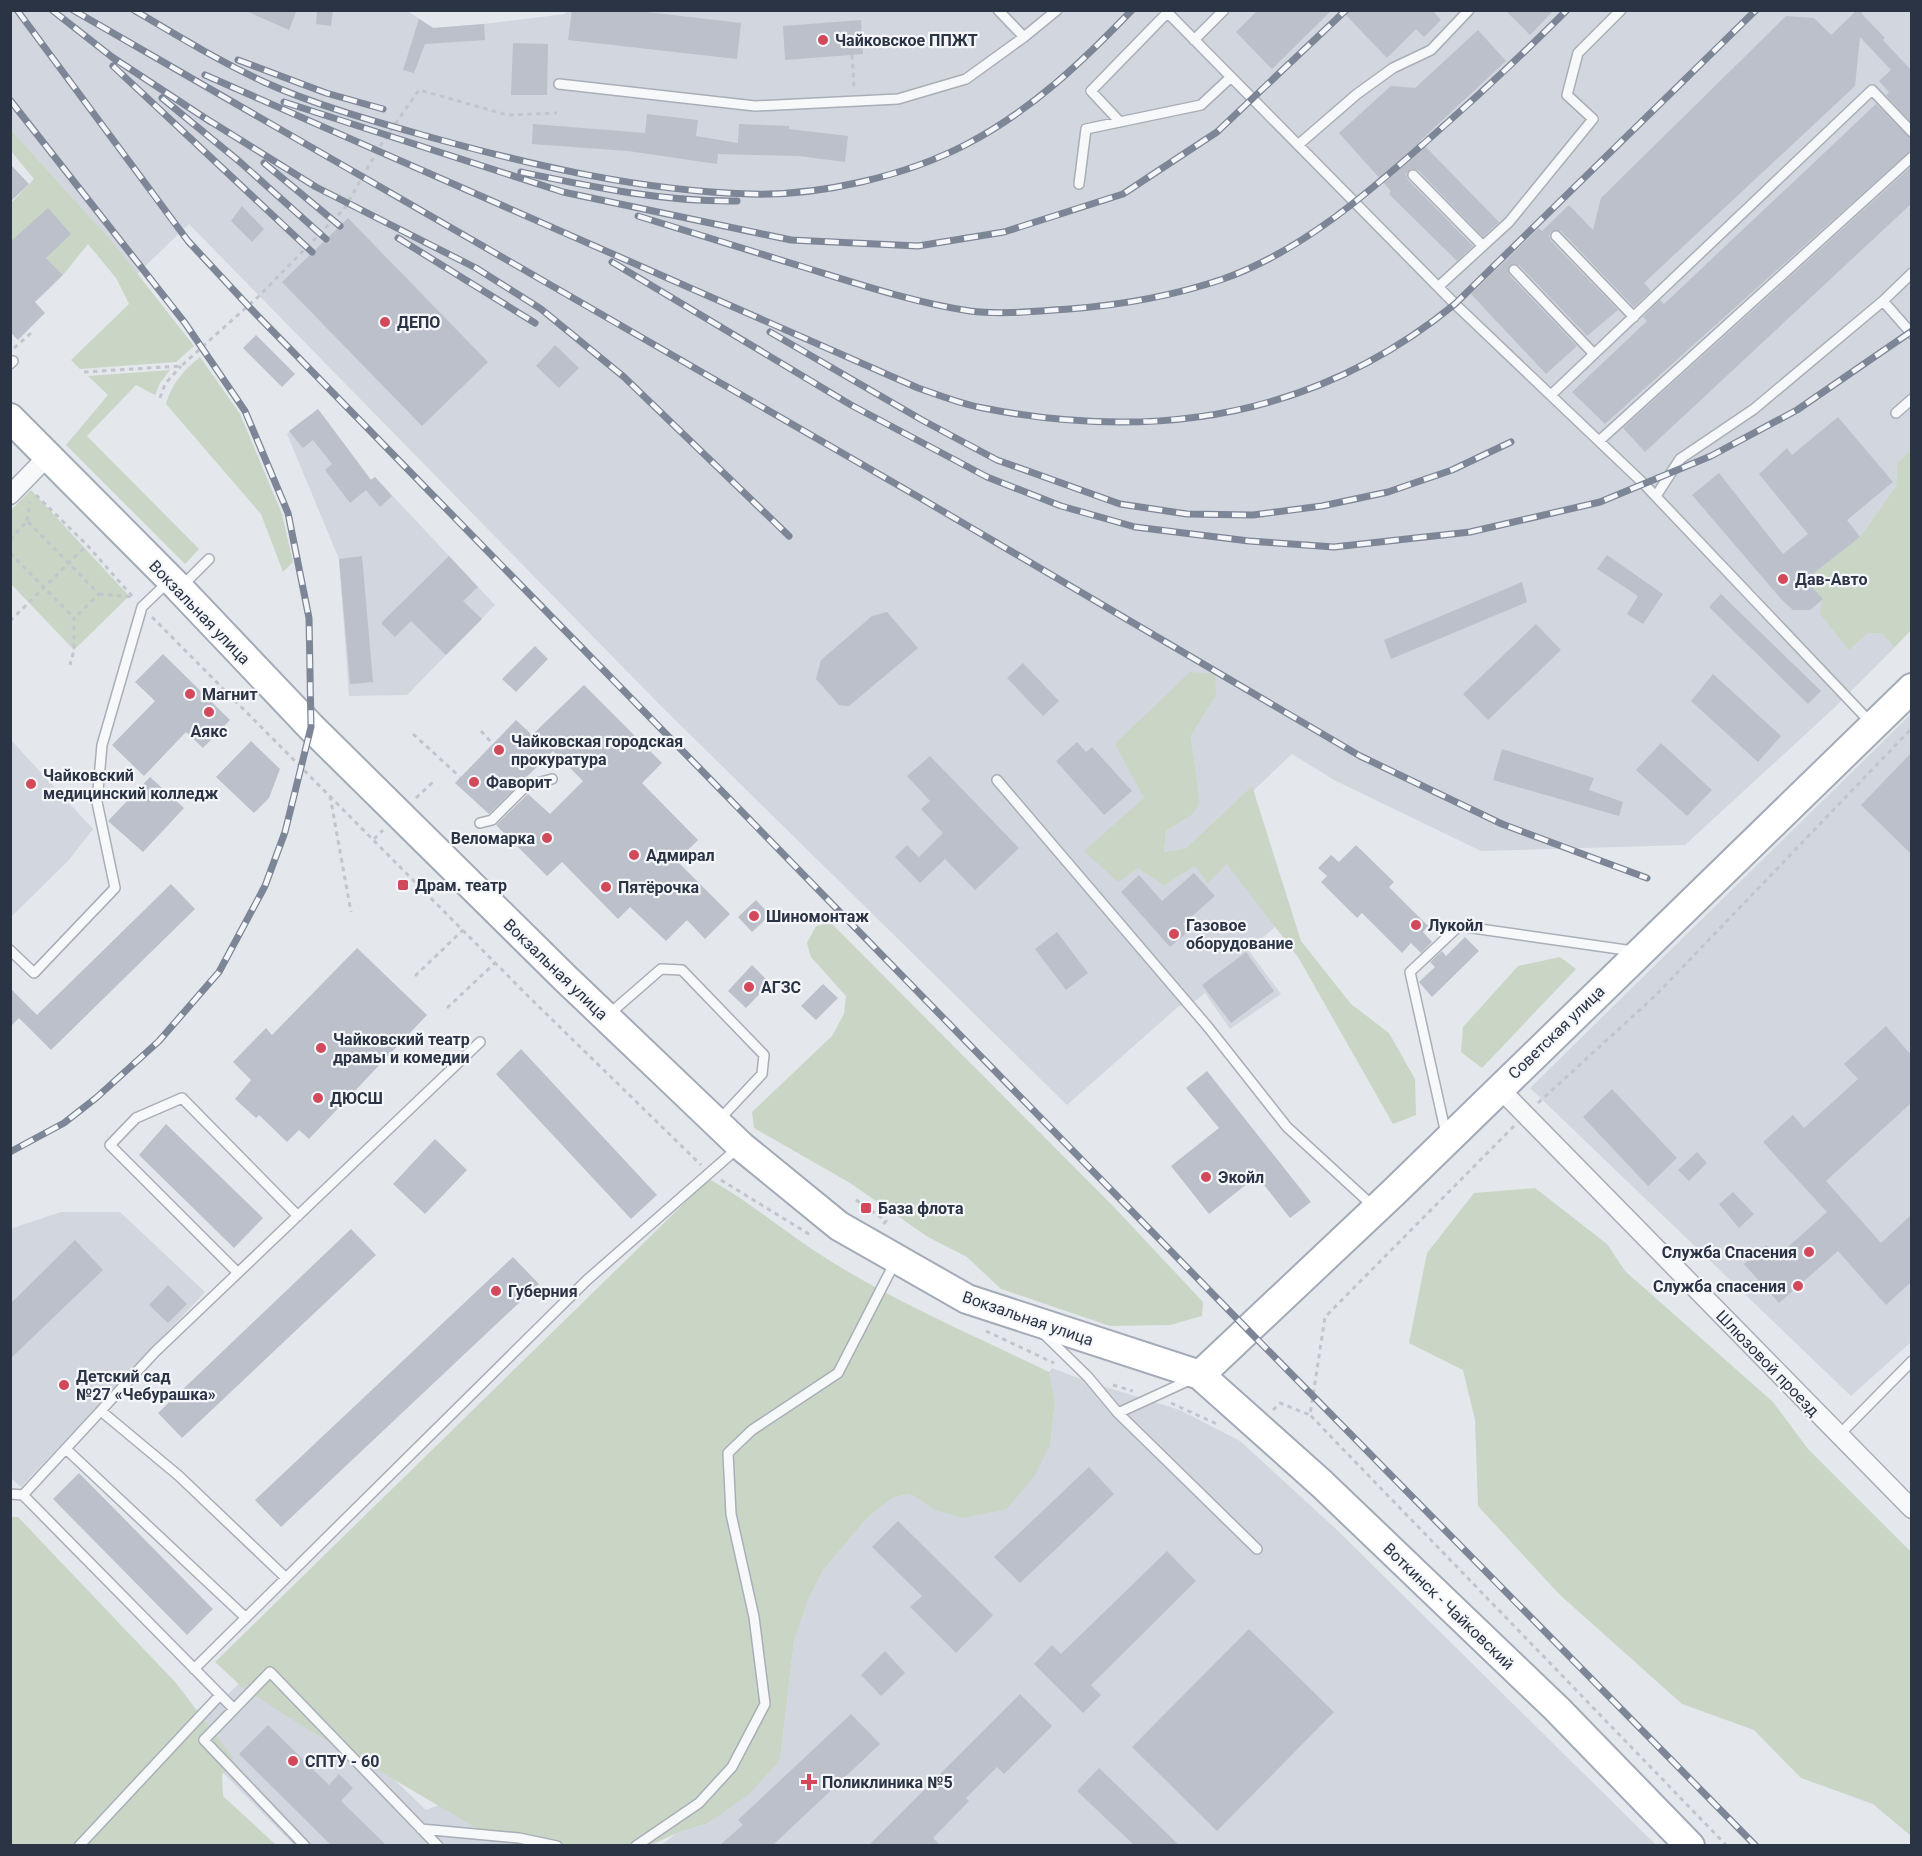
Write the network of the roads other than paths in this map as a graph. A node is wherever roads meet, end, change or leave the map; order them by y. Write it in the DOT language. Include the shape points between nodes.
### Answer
graph roads {
  1 [pos="998,10"];
  2 [pos="1057,10"];
  3 [pos="1224,10"];
  4 [pos="1469,10"];
  5 [pos="1621,10"];
  6 [pos="1166,12"];
  7 [pos="1024,37"];
  8 [pos="1194,40"];
  9 [pos="1231,77"];
  10 [pos="559,84"];
  11 [pos="1120,122"];
  12 [pos="1911,132"];
  13 [pos="1298,145"];
  14 [pos="1911,157"];
  15 [pos="1413,175"];
  16 [pos="1079,184"];
  17 [pos="1556,236"];
  18 [pos="1483,246"];
  19 [pos="1514,270"];
  20 [pos="1911,273"];
  21 [pos="1438,286"];
  22 [pos="1882,301"];
  23 [pos="1634,317"];
  24 [pos="1911,334"];
  25 [pos="1594,354"];
  26 [pos="1551,395"];
  27 [pos="1911,399"];
  28 [pos="1896,412"];
  29 [pos="10,418"];
  30 [pos="1599,441"];
  31 [pos="47,457"];
  32 [pos="10,495"];
  33 [pos="1656,496"];
  34 [pos="209,559"];
  35 [pos="174,584"];
  36 [pos="1911,688"];
  37 [pos="1873,726"];
  38 [pos="552,779"];
  39 [pos="997,780"];
  40 [pos="480,823"];
  41 [pos="10,950"];
  42 [pos="1638,952"];
  43 [pos="605,1017"];
  44 [pos="480,1042"];
  45 [pos="1499,1088"];
  46 [pos="716,1123"];
  47 [pos="1447,1139"];
  48 [pos="741,1146"];
  49 [pos="1376,1209"];
  50 [pos="298,1216"];
  51 [pos="896,1259"];
  52 [pos="238,1273"];
  53 [pos="1031,1322"];
  54 [pos="1911,1361"];
  55 [pos="1200,1375"];
  56 [pos="101,1411"];
  57 [pos="1118,1413"];
  58 [pos="1839,1435"];
  59 [pos="66,1449"];
  60 [pos="10,1494"];
  61 [pos="23,1495"];
  62 [pos="1911,1509"];
  63 [pos="1257,1550"];
  64 [pos="286,1578"];
  65 [pos="246,1618"];
  66 [pos="194,1669"];
  67 [pos="220,1695"];
  68 [pos="234,1709"];
  69 [pos="421,1829"];
  70 [pos="79,1845"];
  71 [pos="305,1845"];
  72 [pos="438,1845"];
  73 [pos="557,1845"];
  74 [pos="636,1845"];
  75 [pos="1690,1845"];
  1 -- 7 [label="lane"];
  2 -- 7 [label="lane"];
  3 -- 8 [label="lane"];
  4 -- 13 [label="lane" via="1431,50 1384,75"];
  5 -- 18 [label="lane" via="1578,53 1567,95 1593,119 1509,222"];
  6 -- 8 [label="lane"];
  6 -- 11 [label="lane" via="1091,91"];
  7 -- 10 [label="lane" via="966,79 898,99 755,106"];
  8 -- 9 [label="lane"];
  9 -- 11 [label="lane" via="1201,105"];
  9 -- 13 [label="lane"];
  11 -- 16 [label="lane" via="1086,129"];
  12 -- 23 [label="lane" via="1872,90"];
  13 -- 21 [label="lane"];
  14 -- 30 [label="lane"];
  15 -- 18 [label="lane"];
  17 -- 23 [label="lane"];
  18 -- 21 [label="lane"];
  19 -- 25 [label="lane"];
  20 -- 22 [label="lane"];
  21 -- 26 [label="lane"];
  22 -- 24 [label="lane"];
  22 -- 33 [label="lane" via="1754,409 1680,459"];
  23 -- 25 [label="lane"];
  25 -- 26 [label="lane"];
  26 -- 30 [label="lane"];
  27 -- 28 [label="lane"];
  29 -- 31 [label="main road, Вокзальная улица"];
  30 -- 33 [label="lane"];
  31 -- 32 [label="street"];
  31 -- 35 [label="main road, Вокзальная улица"];
  33 -- 37 [label="lane"];
  34 -- 35 [label="lane"];
  35 -- 41 [label="lane" via="142,607 102,745 97,802 115,888 34,973"];
  35 -- 43 [label="main road, Вокзальная улица" via="311,727"];
  36 -- 37 [label="main road, Советская улица"];
  37 -- 42 [label="main road, Советская улица"];
  38 -- 40 [label="lane" via="526,786 492,820"];
  39 -- 49 [label="lane" via="1208,1027 1287,1127"];
  42 -- 45 [label="main road, Советская улица"];
  42 -- 47 [label="lane" via="1459,926 1410,972"];
  43 -- 46 [label="main road, Вокзальная улица"];
  43 -- 46 [label="lane" via="661,969 682,970 764,1055 762,1074"];
  44 -- 50 [label="lane"];
  45 -- 47 [label="main road, Советская улица"];
  45 -- 58 [label="street, Шлюзовой проезд"];
  46 -- 48 [label="main road, Вокзальная улица"];
  47 -- 49 [label="main road, Советская улица"];
  48 -- 51 [label="main road, Вокзальная улица" via="839,1226"];
  48 -- 64 [label="lane" via="587,1280"];
  49 -- 55 [label="main road, Советская улица"];
  50 -- 52 [label="lane"];
  50 -- 52 [label="lane" via="182,1098 136,1118 110,1145"];
  51 -- 53 [label="main road, Вокзальная улица" via="967,1299"];
  51 -- 74 [label="lane" via="838,1373 752,1430 728,1453 731,1514 754,1617 765,1704 732,1767 699,1803"];
  52 -- 56 [label="lane" via="155,1352"];
  53 -- 55 [label="main road, Вокзальная улица"];
  53 -- 57 [label="lane" via="1088,1377"];
  54 -- 58 [label="lane"];
  55 -- 57 [label="lane"];
  55 -- 75 [label="main road, Воткинск - Чайковский" via="1322,1484 1557,1709"];
  56 -- 59 [label="lane"];
  56 -- 64 [label="lane" via="179,1476"];
  57 -- 63 [label="lane"];
  58 -- 62 [label="street, Шлюзовой проезд"];
  59 -- 61 [label="lane"];
  59 -- 65 [label="lane"];
  60 -- 61 [label="lane"];
  61 -- 66 [label="lane"];
  64 -- 65 [label="lane"];
  65 -- 66 [label="lane"];
  66 -- 67 [label="lane"];
  67 -- 68 [label="lane"];
  67 -- 70 [label="lane"];
  68 -- 69 [label="lane" via="270,1672"];
  68 -- 71 [label="lane" via="204,1740"];
  69 -- 72 [label="lane"];
  69 -- 73 [label="lane"];
}
